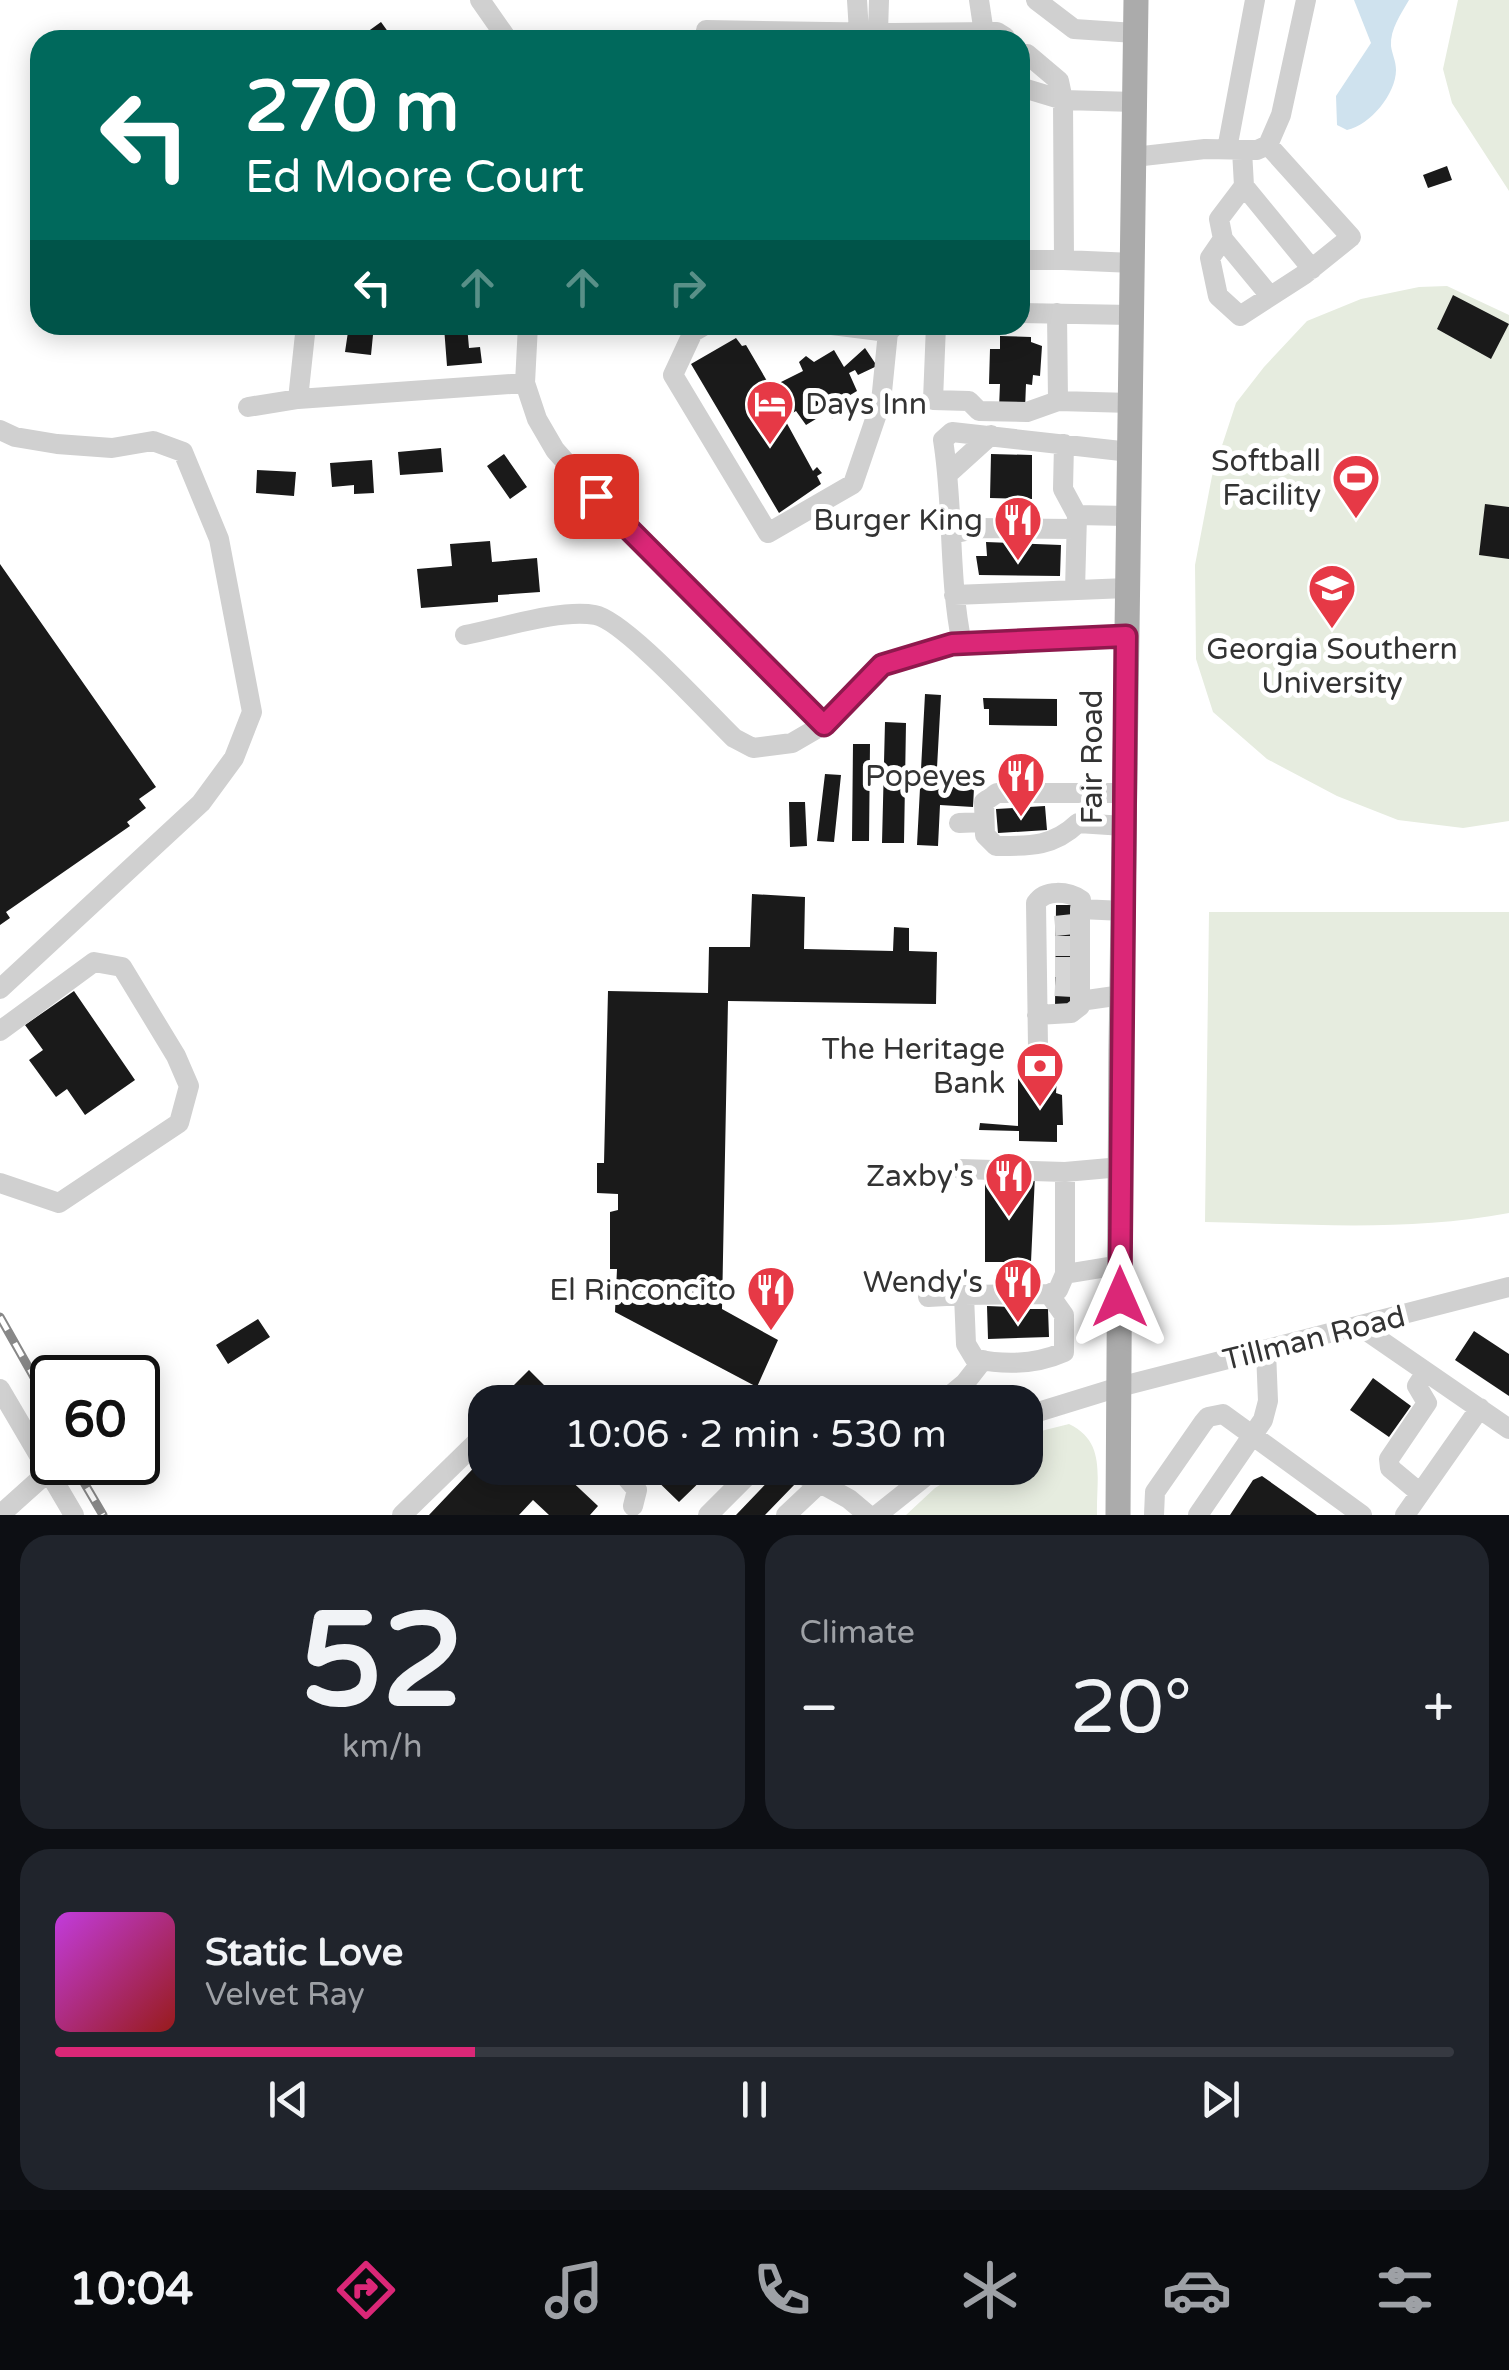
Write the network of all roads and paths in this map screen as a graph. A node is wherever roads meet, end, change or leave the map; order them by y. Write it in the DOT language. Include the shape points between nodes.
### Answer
graph roads {
  1 [pos="480,0"];
  2 [pos="857,0"];
  3 [pos="879,0"];
  4 [pos="979,0"];
  5 [pos="1036,0"];
  6 [pos="1136,0"];
  7 [pos="1255,0"];
  8 [pos="1306,0"];
  9 [pos="501,30"];
  10 [pos="877,30"];
  11 [pos="880,30"];
  12 [pos="989,30"];
  13 [pos="1135,33"];
  14 [pos="1030,56"];
  15 [pos="1030,90"];
  16 [pos="1062,100"];
  17 [pos="1134,102"];
  18 [pos="1268,145"];
  19 [pos="1234,150"];
  20 [pos="1134,157"];
  21 [pos="1244,186"];
  22 [pos="1222,239"];
  23 [pos="1030,260"];
  24 [pos="1064,260"];
  25 [pos="1133,263"];
  26 [pos="1312,269"];
  27 [pos="1270,296"];
  28 [pos="1030,313"];
  29 [pos="1057,314"];
  30 [pos="1132,315"];
  31 [pos="305,335"];
  32 [pos="527,335"];
  33 [pos="692,335"];
  34 [pos="891,335"];
  35 [pos="936,335"];
  36 [pos="525,384"];
  37 [pos="298,399"];
  38 [pos="1058,401"];
  39 [pos="1131,404"];
  40 [pos="248,407"];
  41 [pos="0,430"];
  42 [pos="1064,444"];
  43 [pos="1130,452"];
  44 [pos="1127,516"];
  45 [pos="1076,522"];
  46 [pos="951,534"];
  47 [pos="1127,588"];
  48 [pos="1076,590"];
  49 [pos="954,595"];
  50 [pos="464,635"];
  51 [pos="1126,636"];
  52 [pos="962,644"];
  53 [pos="824,725"];
  54 [pos="1078,791"];
  55 [pos="1029,792"];
  56 [pos="1125,794"];
  57 [pos="984,822"];
  58 [pos="958,823"];
  59 [pos="1078,823"];
  60 [pos="1124,826"];
  61 [pos="1055,840"];
  62 [pos="1124,911"];
  63 [pos="1063,956"];
  64 [pos="0,989"];
  65 [pos="1122,995"];
  66 [pos="1037,1015"];
  67 [pos="0,1031"];
  68 [pos="1038,1047"];
  69 [pos="1120,1167"];
  70 [pos="960,1169"];
  71 [pos="1065,1172"];
  72 [pos="0,1183"];
  73 [pos="1120,1265"];
  74 [pos="1065,1274"];
  75 [pos="1509,1287"];
  76 [pos="1048,1294"];
  77 [pos="964,1295"];
  78 [pos="928,1298"];
  79 [pos="1360,1327"];
  80 [pos="1266,1350"];
  81 [pos="983,1360"];
  82 [pos="1426,1372"];
  83 [pos="959,1385"];
  84 [pos="1119,1387"];
  85 [pos="0,1389"];
  86 [pos="1480,1408"];
  87 [pos="1043,1410"];
  88 [pos="1509,1429"];
  89 [pos="1253,1435"];
  90 [pos="30,1440"];
  91 [pos="468,1451"];
  92 [pos="33,1485"];
  93 [pos="54,1485"];
  94 [pos="633,1485"];
  95 [pos="737,1485"];
  96 [pos="818,1485"];
  97 [pos="824,1485"];
  98 [pos="915,1485"];
  99 [pos="1420,1493"];
  100 [pos="64,1510"];
  101 [pos="633,1512"];
  102 [pos="0,1515"];
  103 [pos="402,1515"];
  104 [pos="708,1515"];
  105 [pos="786,1515"];
  106 [pos="868,1515"];
  107 [pos="878,1515"];
  108 [pos="1118,1515"];
  109 [pos="1154,1515"];
  110 [pos="1198,1515"];
  111 [pos="1362,1515"];
  112 [pos="1406,1515"];
  1 -- 9 [label="street"];
  2 -- 10 [label="street"];
  3 -- 11 [label="street"];
  4 -- 12 [label="street"];
  5 -- 13 [label="street" via="1074,29"];
  6 -- 13 [label="main road, Fair Road"];
  7 -- 19 [label="street"];
  8 -- 18 [label="street" via="1281,116"];
  13 -- 17 [label="main road, Fair Road"];
  14 -- 16 [label="street" via="1060,81"];
  15 -- 16 [label="street"];
  16 -- 17 [label="street"];
  16 -- 24 [label="street"];
  17 -- 20 [label="main road, Fair Road"];
  18 -- 19 [label="street"];
  18 -- 26 [label="street" via="1351,236"];
  19 -- 20 [label="street"];
  19 -- 21 [label="street"];
  20 -- 25 [label="main road, Fair Road"];
  21 -- 22 [label="street" via="1219,219"];
  21 -- 26 [label="street"];
  22 -- 27 [label="street"];
  22 -- 27 [label="street" via="1210,258 1218,296 1240,316"];
  23 -- 24 [label="street"];
  24 -- 25 [label="street"];
  25 -- 30 [label="main road, Fair Road"];
  26 -- 27 [label="street"];
  28 -- 29 [label="street"];
  29 -- 30 [label="street"];
  29 -- 38 [label="street"];
  30 -- 39 [label="main road, Fair Road"];
  31 -- 37 [label="street"];
  32 -- 36 [label="street"];
  33 -- 34 [label="street" via="673,375 768,533 854,484 881,402"];
  35 -- 38 [label="street" via="933,400 969,400 979,411 1027,412"];
  36 -- 37 [label="street"];
  36 -- 53 [label="street" via="537,419 566,462"];
  37 -- 40 [label="street"];
  38 -- 39 [label="street"];
  39 -- 43 [label="main road, Fair Road"];
  41 -- 64 [label="street" via="112,448 153,440 183,452 219,539 252,712 234,758 201,803"];
  42 -- 43 [label="street"];
  42 -- 45 [label="street" via="1063,489"];
  42 -- 46 [label="street" via="952,432 943,440"];
  43 -- 44 [label="main road, Fair Road"];
  44 -- 45 [label="street"];
  44 -- 47 [label="main road, Fair Road"];
  45 -- 46 [label="street"];
  45 -- 48 [label="street"];
  46 -- 49 [label="street"];
  47 -- 48 [label="street"];
  47 -- 51 [label="main road, Fair Road"];
  48 -- 49 [label="street"];
  49 -- 52 [label="street"];
  50 -- 53 [label="street" via="564,616 601,616 632,636 734,738 753,748 792,743"];
  51 -- 52 [label="street"];
  51 -- 56 [label="main road, Fair Road"];
  52 -- 53 [label="street" via="882,665"];
  54 -- 55 [label="street"];
  54 -- 56 [label="street"];
  54 -- 59 [label="street"];
  55 -- 57 [label="street" via="997,793 984,802"];
  55 -- 61 [label="street" via="996,802 994,835"];
  56 -- 60 [label="main road, Fair Road"];
  57 -- 58 [label="street"];
  57 -- 61 [label="street" via="984,835 996,846"];
  59 -- 60 [label="street"];
  59 -- 61 [label="street"];
  60 -- 62 [label="main road, Fair Road"];
  62 -- 63 [label="street"];
  62 -- 65 [label="main road, Fair Road"];
  63 -- 65 [label="street"];
  63 -- 66 [label="street"];
  63 -- 66 [label="street" via="1076,1010"];
  65 -- 69 [label="main road, Fair Road"];
  66 -- 68 [label="street"];
  67 -- 72 [label="street" via="94,962 122,967 189,1086 179,1124 59,1204"];
  69 -- 71 [label="street"];
  69 -- 73 [label="main road, Fair Road"];
  70 -- 71 [label="street"];
  71 -- 74 [label="street"];
  73 -- 74 [label="street"];
  73 -- 84 [label="main road, Fair Road"];
  74 -- 76 [label="street" via="1058,1290"];
  75 -- 79 [label="street, Tillman Road"];
  76 -- 77 [label="street"];
  76 -- 81 [label="street" via="1064,1314 1064,1352 1002,1365"];
  77 -- 78 [label="street"];
  77 -- 81 [label="street" via="966,1344"];
  79 -- 80 [label="street, Tillman Road"];
  79 -- 82 [label="street"];
  80 -- 84 [label="street, Tillman Road"];
  80 -- 89 [label="street" via="1268,1401"];
  81 -- 83 [label="street"];
  82 -- 86 [label="street"];
  82 -- 99 [label="street" via="1417,1386 1427,1403 1389,1458 1390,1468"];
  84 -- 87 [label="street, Tillman Road"];
  84 -- 108 [label="main road, Fair Road"];
  85 -- 90 [label="street"];
  86 -- 88 [label="street"];
  86 -- 99 [label="street"];
  89 -- 109 [label="street" via="1223,1414 1208,1416 1156,1492"];
  89 -- 110 [label="street"];
  89 -- 111 [label="street"];
  91 -- 103 [label="street"];
  92 -- 102 [label="street"];
  93 -- 100 [label="street"];
  94 -- 101 [label="street"];
  95 -- 104 [label="street"];
  96 -- 105 [label="street"];
  97 -- 106 [label="street"];
  98 -- 107 [label="street"];
  99 -- 112 [label="street"];
}
